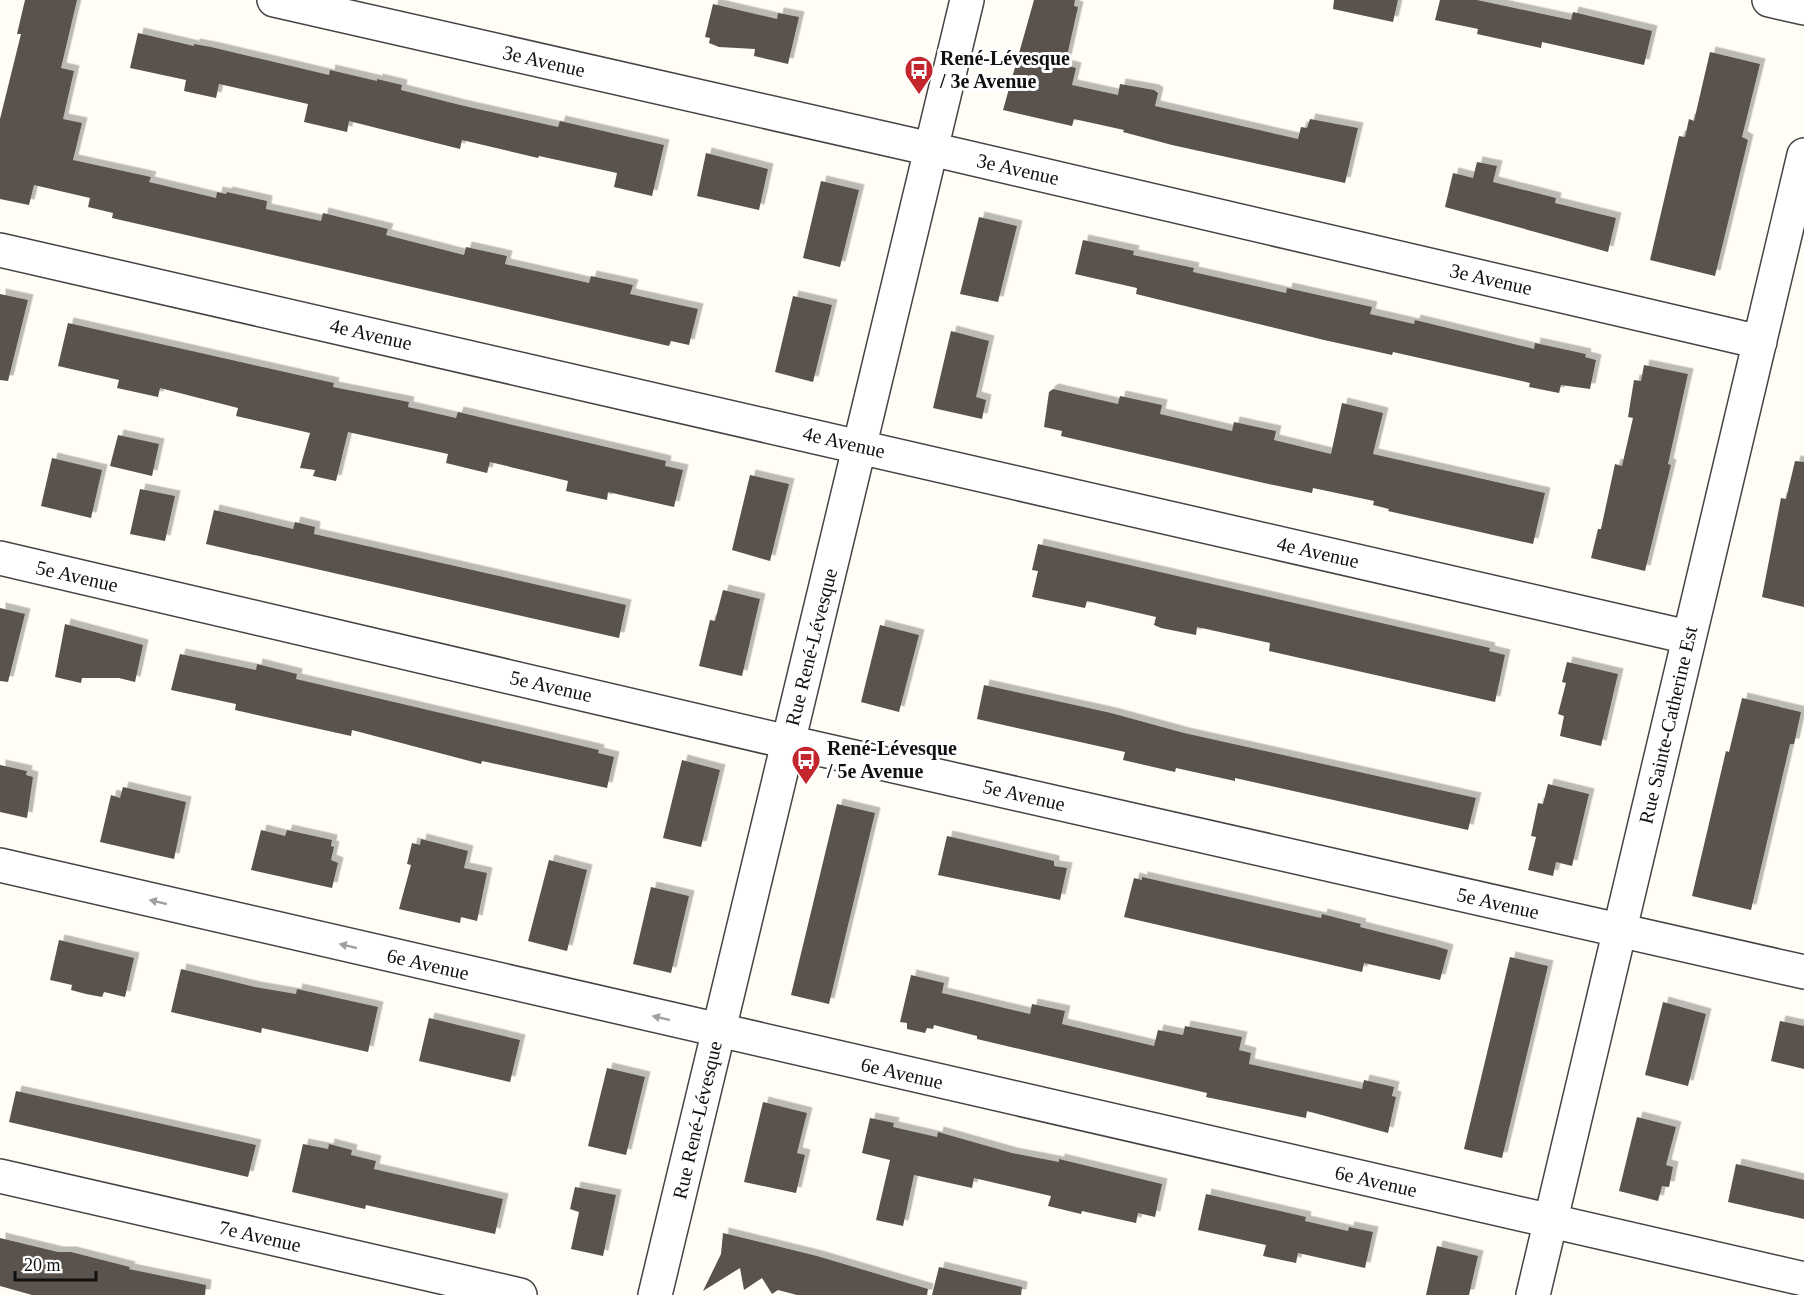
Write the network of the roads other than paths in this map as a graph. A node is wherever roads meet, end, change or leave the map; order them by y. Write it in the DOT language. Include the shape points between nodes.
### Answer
graph roads {
  1 [pos="274,0"];
  2 [pos="968,0"];
  3 [pos="1769,0"];
  4 [pos="1804,8"];
  5 [pos="931,149"];
  6 [pos="1804,155"];
  7 [pos="0,250"];
  8 [pos="1760,342"];
  9 [pos="861,446"];
  10 [pos="0,558"];
  11 [pos="1688,637"];
  12 [pos="788,742"];
  13 [pos="0,865"];
  14 [pos="1619,930"];
  15 [pos="1804,972"];
  16 [pos="718,1031"];
  17 [pos="0,1176"];
  18 [pos="1550,1221"];
  19 [pos="1804,1279"];
  20 [pos="520,1295"];
  21 [pos="655,1295"];
  22 [pos="1533,1295"];
  1 -- 5 [label="street, 3e Avenue"];
  2 -- 5 [label="street, Rue René-Lévesque"];
  3 -- 4 [label="street"];
  5 -- 8 [label="street, 3e Avenue"];
  5 -- 9 [label="street, Rue René-Lévesque"];
  6 -- 8 [label="street, Rue Sainte-Catherine Est"];
  7 -- 9 [label="street, 4e Avenue"];
  8 -- 11 [label="street, Rue Sainte-Catherine Est"];
  9 -- 11 [label="street, 4e Avenue"];
  9 -- 12 [label="street, Rue René-Lévesque"];
  10 -- 12 [label="street, 5e Avenue"];
  11 -- 14 [label="street, Rue Sainte-Catherine Est"];
  12 -- 14 [label="street, 5e Avenue"];
  12 -- 16 [label="street, Rue René-Lévesque"];
  16 -- 13 [label="street, 6e Avenue, one-way"];
  14 -- 15 [label="street, 5e Avenue"];
  14 -- 18 [label="street, Rue Sainte-Catherine Est"];
  16 -- 18 [label="street, 6e Avenue"];
  16 -- 21 [label="street, Rue René-Lévesque"];
  17 -- 20 [label="street, 7e Avenue"];
  18 -- 19 [label="street, 6e Avenue"];
  18 -- 22 [label="street, Rue Sainte-Catherine Est"];
}
